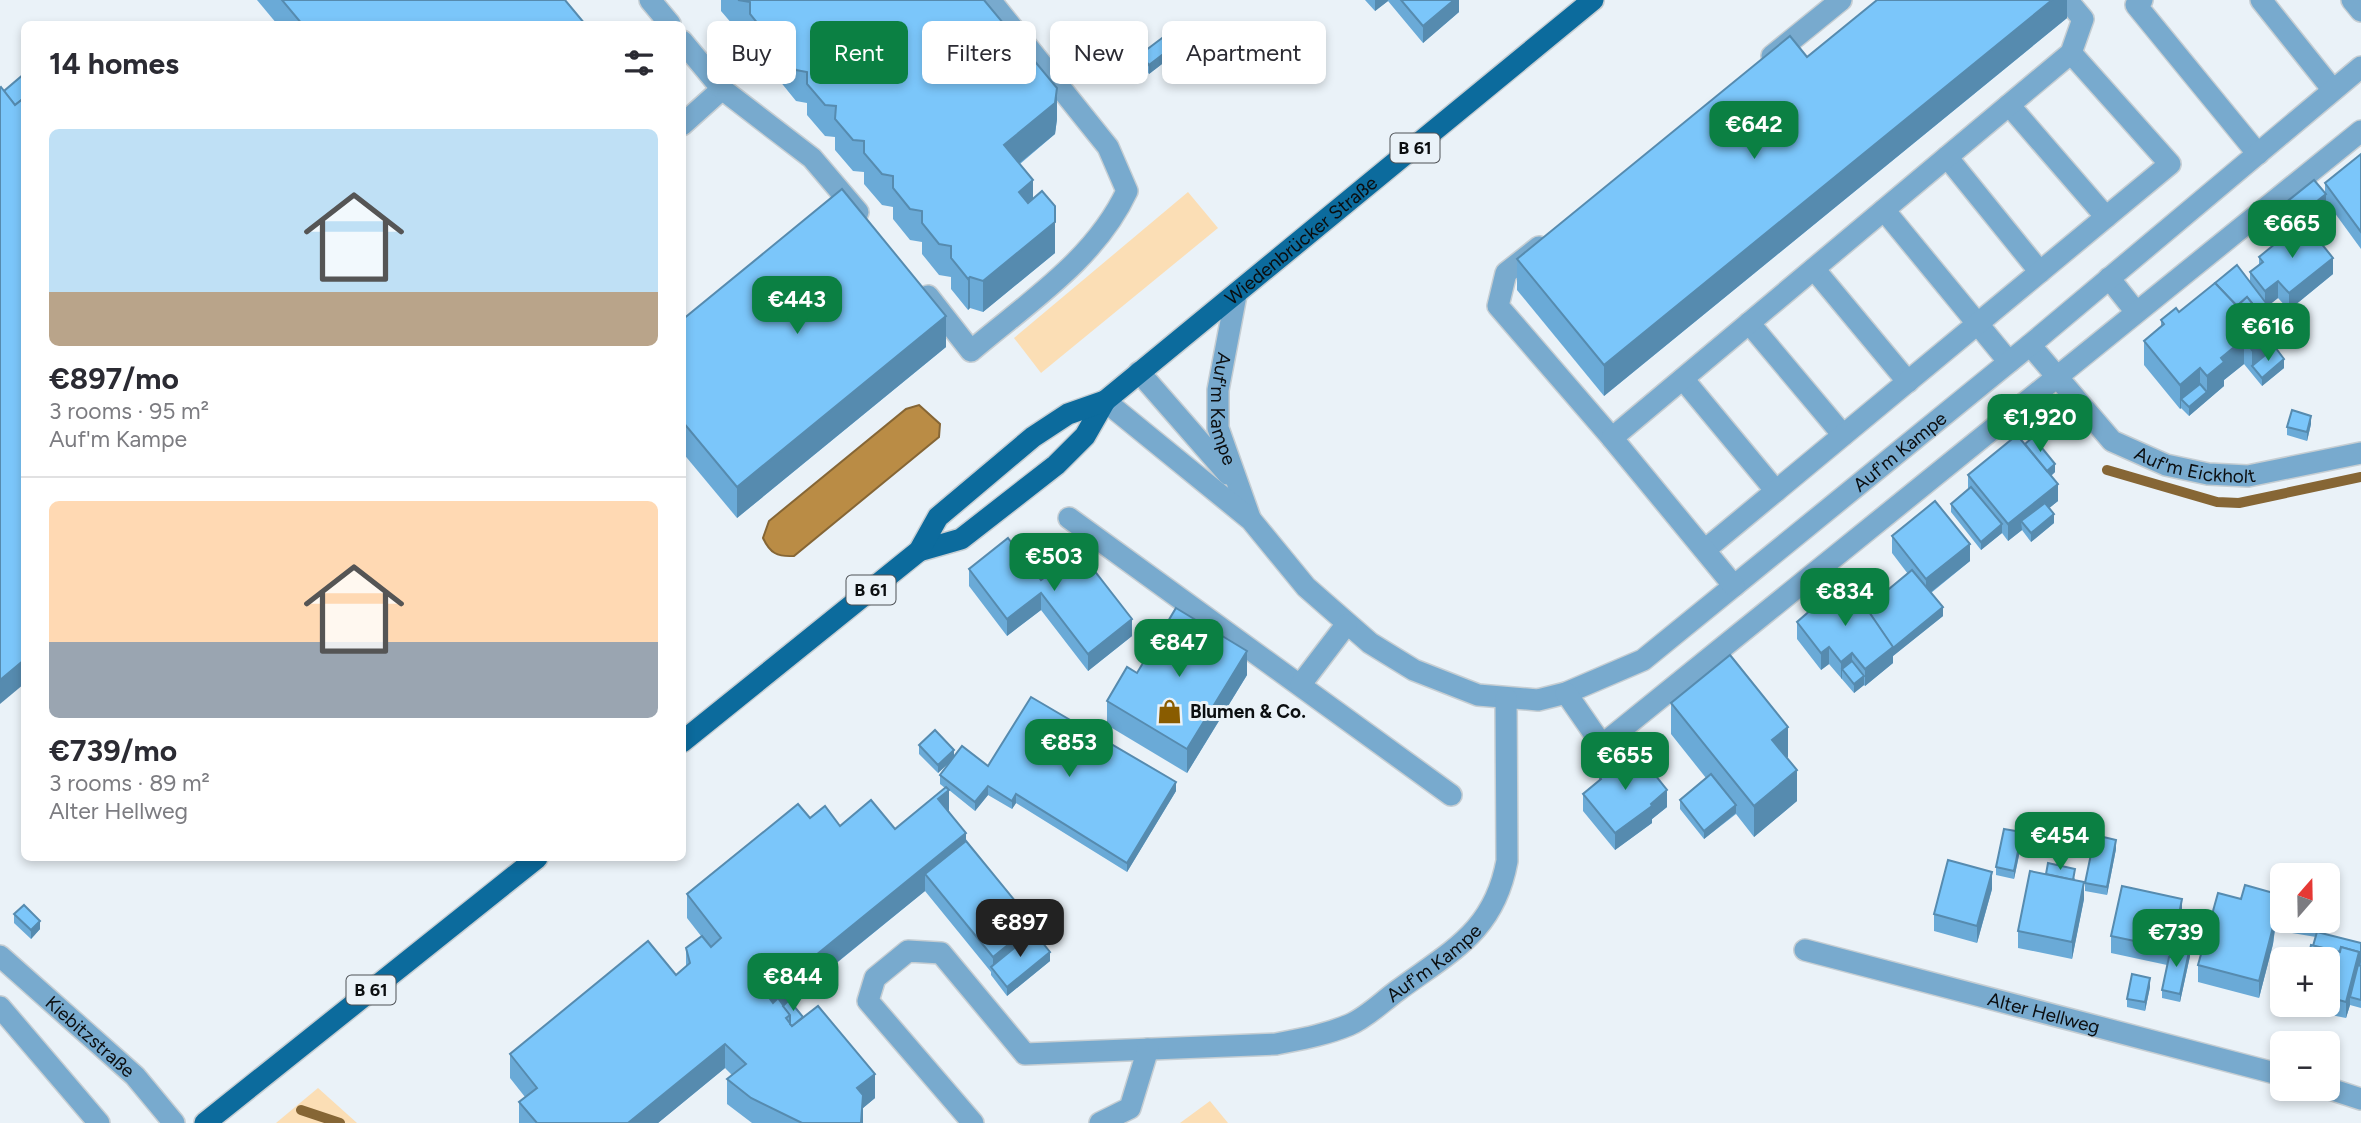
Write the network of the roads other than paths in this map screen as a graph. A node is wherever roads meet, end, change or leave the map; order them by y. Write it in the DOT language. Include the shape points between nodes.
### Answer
graph roads {
  1 [pos="650,0"];
  2 [pos="990,0"];
  3 [pos="1593,0"];
  4 [pos="1840,0"];
  5 [pos="2067,0"];
  6 [pos="2261,0"];
  7 [pos="2352,0"];
  8 [pos="2134,2"];
  9 [pos="2361,10"];
  10 [pos="668,21"];
  11 [pos="686,46"];
  12 [pos="2071,53"];
  13 [pos="2361,67"];
  14 [pos="1754,71"];
  15 [pos="722,89"];
  16 [pos="2333,90"];
  17 [pos="2009,105"];
  18 [pos="686,121"];
  19 [pos="2361,131"];
  20 [pos="2258,154"];
  21 [pos="1947,157"];
  22 [pos="1884,211"];
  23 [pos="2106,217"];
  24 [pos="1560,229"];
  25 [pos="874,232"];
  26 [pos="1814,269"];
  27 [pos="2040,272"];
  28 [pos="2109,278"];
  29 [pos="919,285"];
  30 [pos="1237,295"];
  31 [pos="2136,312"];
  32 [pos="1749,323"];
  33 [pos="1977,324"];
  34 [pos="2030,345"];
  35 [pos="2009,362"];
  36 [pos="1139,372"];
  37 [pos="2057,376"];
  38 [pos="1683,379"];
  39 [pos="1908,382"];
  40 [pos="1105,401"];
  41 [pos="1843,435"];
  42 [pos="1612,438"];
  43 [pos="2361,453"];
  44 [pos="1234,481"];
  45 [pos="1776,491"];
  46 [pos="1069,518"];
  47 [pos="1251,520"];
  48 [pos="1706,549"];
  49 [pos="919,551"];
  50 [pos="1734,586"];
  51 [pos="1346,625"];
  52 [pos="1301,684"];
  53 [pos="1566,693"];
  54 [pos="1506,698"];
  55 [pos="686,739"];
  56 [pos="1451,796"];
  57 [pos="533,861"];
  58 [pos="1805,950"];
  59 [pos="0,956"];
  60 [pos="0,1007"];
  61 [pos="1156,1049"];
  62 [pos="2270,1072"];
  63 [pos="2340,1092"];
  64 [pos="2361,1099"];
  65 [pos="99,1123"];
  66 [pos="174,1123"];
  67 [pos="205,1123"];
  68 [pos="973,1123"];
  69 [pos="1100,1123"];
  1 -- 10 [label="street"];
  2 -- 29 [label="street" via="1108,147 1127,191 1087,253 971,351"];
  3 -- 30 [label="main road, Wiedenbrücker Straße / B 61"];
  4 -- 14 [label="street"];
  5 -- 12 [label="street" via="2083,19"];
  6 -- 16 [label="street"];
  7 -- 9 [label="street"];
  8 -- 20 [label="street"];
  11 -- 15 [label="street"];
  12 -- 17 [label="street"];
  12 -- 23 [label="street" via="2170,164"];
  13 -- 16 [label="street, Auf'm Kampe"];
  15 -- 18 [label="street"];
  15 -- 25 [label="street" via="812,158"];
  16 -- 20 [label="street, Auf'm Kampe"];
  17 -- 21 [label="street"];
  17 -- 23 [label="street"];
  19 -- 31 [label="street"];
  20 -- 28 [label="street, Auf'm Kampe"];
  21 -- 22 [label="street"];
  21 -- 27 [label="street"];
  22 -- 26 [label="street"];
  22 -- 33 [label="street"];
  23 -- 27 [label="street"];
  24 -- 42 [label="street" via="1506,273 1498,306"];
  26 -- 32 [label="street"];
  26 -- 39 [label="street"];
  27 -- 33 [label="street"];
  28 -- 31 [label="street"];
  28 -- 34 [label="street, Auf'm Kampe"];
  30 -- 36 [label="main road, Wiedenbrücker Straße / B 61"];
  30 -- 44 [label="street, Auf'm Kampe" via="1218,390 1218,428"];
  31 -- 37 [label="street"];
  32 -- 38 [label="street"];
  32 -- 41 [label="street"];
  33 -- 35 [label="street"];
  33 -- 39 [label="street"];
  34 -- 35 [label="street, Auf'm Kampe"];
  34 -- 37 [label="street, Auf'm Eickholt"];
  35 -- 50 [label="street, Auf'm Kampe"];
  36 -- 40 [label="main road, Wiedenbrücker Straße / B 61"];
  36 -- 44 [label="street, Auf'm Kampe"];
  37 -- 43 [label="street, Auf'm Eickholt" via="2112,441 2166,465 2248,476"];
  37 -- 53 [label="street" via="1602,745"];
  38 -- 42 [label="street"];
  38 -- 45 [label="street"];
  39 -- 41 [label="street"];
  40 -- 47 [label="street, Auf'm Kampe"];
  40 -- 49 [label="main road, Wiedenbrücker Straße / B 61" via="1068,415 1033,437 938,517"];
  40 -- 49 [label="main road, Wiedenbrücker Straße / B 61" via="1085,436 1056,465 961,539"];
  41 -- 45 [label="street"];
  42 -- 48 [label="street"];
  44 -- 47 [label="street, Auf'm Kampe"];
  45 -- 48 [label="street"];
  46 -- 52 [label="street"];
  47 -- 51 [label="street, Auf'm Kampe" via="1306,587"];
  48 -- 50 [label="street"];
  49 -- 55 [label="main road, Wiedenbrücker Straße / B 61"];
  50 -- 53 [label="street, Auf'm Kampe" via="1643,660"];
  51 -- 52 [label="street"];
  51 -- 54 [label="street, Auf'm Kampe" via="1414,670 1478,695"];
  52 -- 56 [label="street"];
  53 -- 54 [label="street, Auf'm Kampe" via="1538,700"];
  54 -- 61 [label="street, Auf'm Kampe" via="1507,861 1503,886 1473,935 1352,1024 1276,1044"];
  57 -- 67 [label="main road, B 61"];
  58 -- 62 [label="street, Alter Hellweg"];
  59 -- 66 [label="street, Kiebitzstraße" via="135,1076"];
  60 -- 65 [label="street"];
  61 -- 68 [label="street, Auf'm Kampe" via="1025,1054 941,953 908,951 875,978 869,1001"];
  61 -- 69 [label="street" via="1130,1108"];
  63 -- 64 [label="street"];
}
